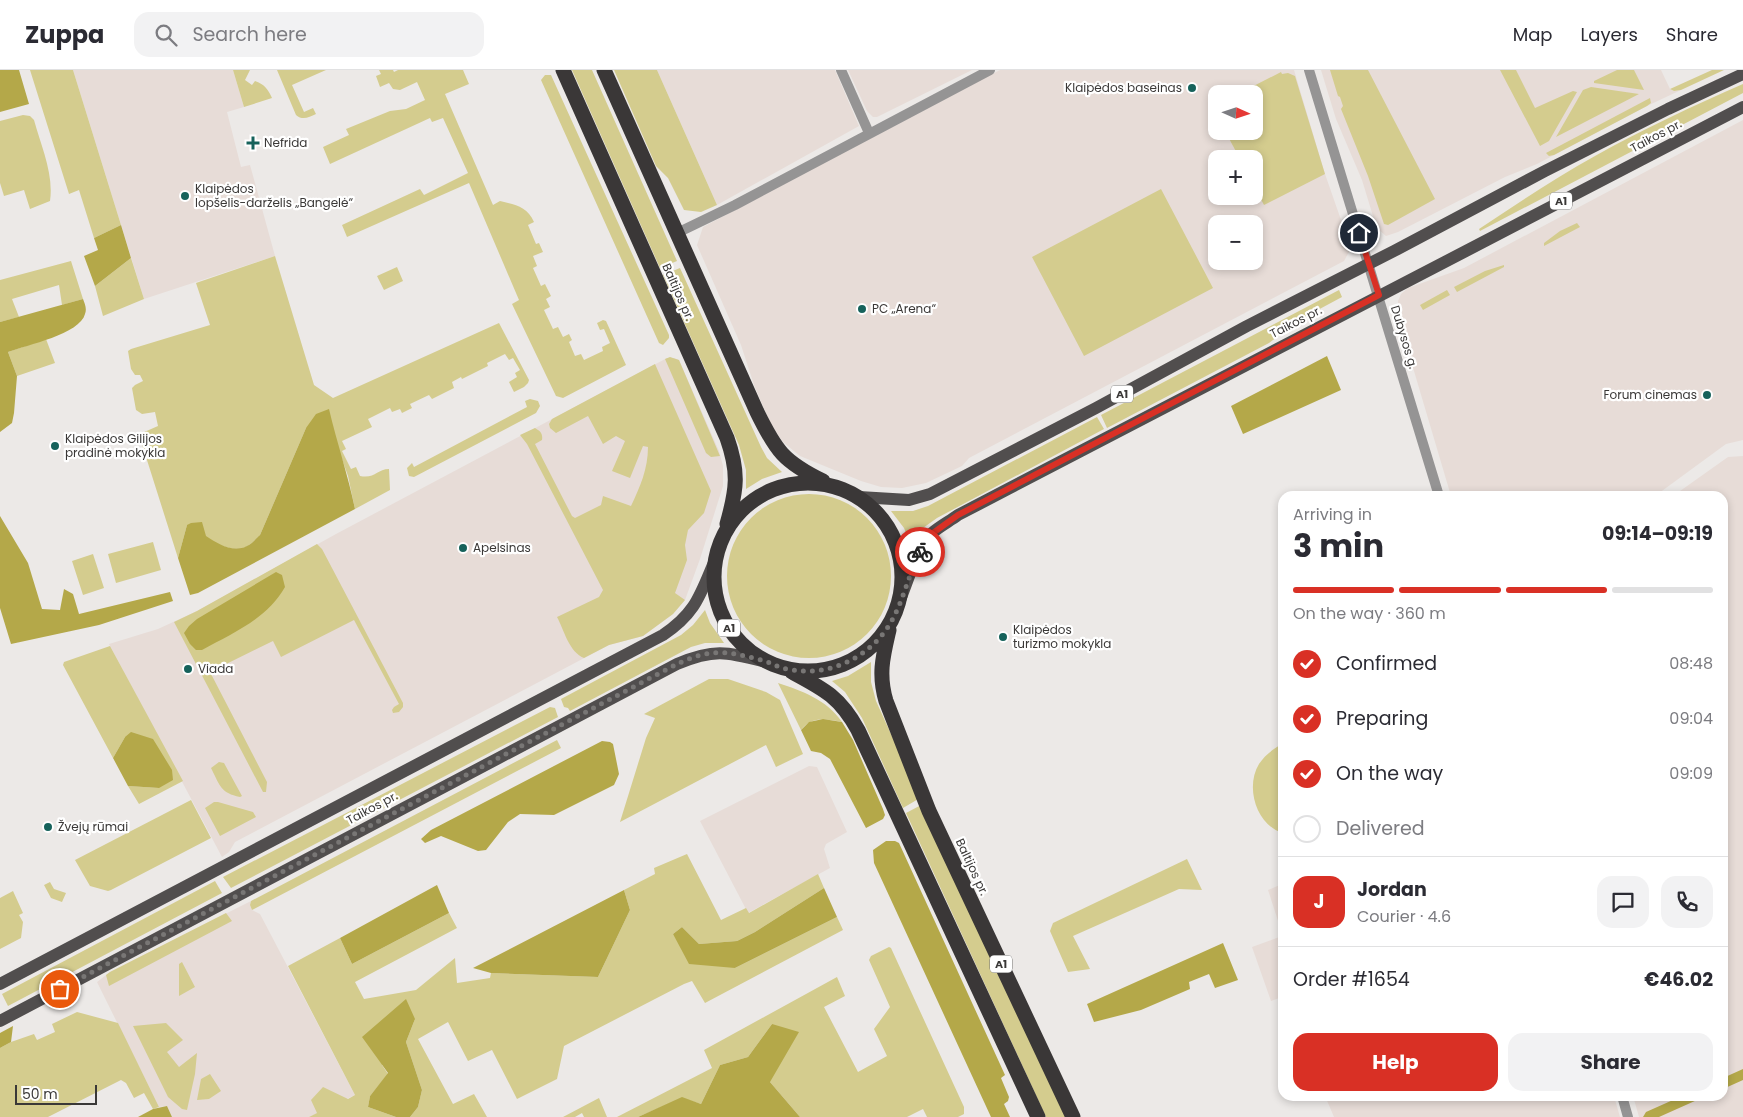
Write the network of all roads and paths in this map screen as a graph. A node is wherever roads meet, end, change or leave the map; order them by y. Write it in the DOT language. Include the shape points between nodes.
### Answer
graph roads {
  1 [pos="563,70"];
  2 [pos="604,70"];
  3 [pos="841,70"];
  4 [pos="990,70"];
  5 [pos="1309,70"];
  6 [pos="1743,74"];
  7 [pos="1743,107"];
  8 [pos="869,132"];
  9 [pos="677,233"];
  10 [pos="1368,264"];
  11 [pos="1379,295"];
  12 [pos="834,486"];
  13 [pos="1438,491"];
  14 [pos="859,496"];
  15 [pos="725,532"];
  16 [pos="715,560"];
  17 [pos="900,600"];
  18 [pos="892,622"];
  19 [pos="766,662"];
  20 [pos="786,669"];
  21 [pos="0,984"];
  22 [pos="0,1021"];
  23 [pos="1623,1101"];
  24 [pos="1038,1117"];
  25 [pos="1073,1117"];
  26 [pos="1628,1117"];
  1 -- 15 [label="highway, Baltijos pr." via="727,438 736,477 734,500"];
  2 -- 9 [label="highway, Baltijos pr."];
  3 -- 8 [label="street"];
  4 -- 8 [label="street"];
  5 -- 10 [label="street, Dubysos g."];
  6 -- 10 [label="main road, Taikos pr. / A1" via="1554,166"];
  7 -- 11 [label="main road, Taikos pr. / A1"];
  8 -- 9 [label="street"];
  9 -- 12 [label="highway, Baltijos pr." via="771,440 786,459 801,470"];
  10 -- 11 [label="street, Dubysos g."];
  10 -- 14 [label="main road, Taikos pr. / A1" via="930,494 909,500"];
  11 -- 13 [label="street, Dubysos g."];
  11 -- 17 [label="main road, Taikos pr. / A1" via="958,515 926,541"];
  12 -- 14 [label="highway, A1"];
  12 -- 15 [label="highway, A1" via="815,482 779,487 748,504"];
  14 -- 17 [label="highway, A1" via="891,531 900,553 903,577"];
  15 -- 16 [label="highway, A1"];
  16 -- 19 [label="highway, A1" via="715,594 721,613 744,646"];
  16 -- 21 [label="main road, Taikos pr." via="693,609 663,635"];
  17 -- 18 [label="highway, A1"];
  18 -- 20 [label="highway, A1" via="877,642 841,665 806,672"];
  18 -- 25 [label="highway, Baltijos pr. / A1" via="881,668 881,685 886,700 929,812"];
  19 -- 20 [label="highway, A1"];
  19 -- 22 [label="main road, Taikos pr." via="713,652 677,664"];
  20 -- 24 [label="highway, A1" via="826,690 840,703 858,730"];
  23 -- 26 [label="street"];
}
